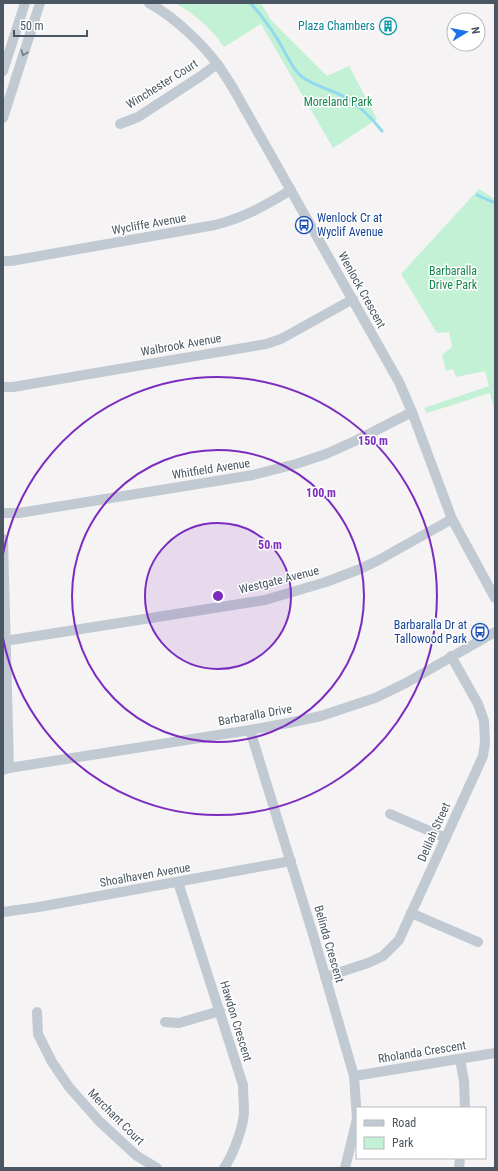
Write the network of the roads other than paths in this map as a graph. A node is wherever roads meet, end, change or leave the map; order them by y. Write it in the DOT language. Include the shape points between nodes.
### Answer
graph roads {
  1 [pos="25,3"];
  2 [pos="40,3"];
  3 [pos="149,3"];
  4 [pos="217,64"];
  5 [pos="3,71"];
  6 [pos="3,117"];
  7 [pos="120,124"];
  8 [pos="291,190"];
  9 [pos="3,261"];
  10 [pos="353,299"];
  11 [pos="3,387"];
  12 [pos="412,412"];
  13 [pos="3,513"];
  14 [pos="452,519"];
  15 [pos="3,539"];
  16 [pos="495,598"];
  17 [pos="495,632"];
  18 [pos="5,641"];
  19 [pos="451,656"];
  20 [pos="250,730"];
  21 [pos="6,769"];
  22 [pos="390,814"];
  23 [pos="446,838"];
  24 [pos="291,861"];
  25 [pos="178,882"];
  26 [pos="3,912"];
  27 [pos="411,913"];
  28 [pos="478,942"];
  29 [pos="325,977"];
  30 [pos="220,1011"];
  31 [pos="38,1012"];
  32 [pos="165,1022"];
  33 [pos="495,1053"];
  34 [pos="460,1059"];
  35 [pos="354,1076"];
  36 [pos="356,1107"];
  37 [pos="465,1107"];
  38 [pos="356,1123"];
  39 [pos="157,1168"];
  40 [pos="224,1168"];
  41 [pos="345,1168"];
  1 -- 5 [label="street"];
  2 -- 6 [label="street, one-way"];
  3 -- 4 [label="street, Wenlock Crescent" via="174,20"];
  4 -- 7 [label="street, Winchester Court" via="138,117"];
  4 -- 8 [label="street, Wenlock Crescent"];
  8 -- 9 [label="street, Wycliffe Avenue" via="238,219 215,225"];
  8 -- 10 [label="street, Wenlock Crescent"];
  10 -- 11 [label="street, Walbrook Avenue" via="281,339 266,344"];
  10 -- 12 [label="street, Wenlock Crescent" via="399,382"];
  12 -- 13 [label="street, Whitfield Avenue" via="326,454 253,475 18,513"];
  12 -- 14 [label="street, Wenlock Crescent"];
  14 -- 16 [label="street, Wenlock Crescent"];
  14 -- 18 [label="street, Westgate Avenue" via="360,569 264,600"];
  15 -- 18 [label="street"];
  17 -- 19 [label="street, Barbaralla Drive"];
  18 -- 21 [label="street"];
  19 -- 20 [label="street, Barbaralla Drive" via="375,698 321,716"];
  19 -- 23 [label="street, Delilah Street" via="478,704 484,721 485,743 483,756"];
  20 -- 21 [label="street, Barbaralla Drive"];
  20 -- 24 [label="street, Belinda Crescent"];
  22 -- 23 [label="street"];
  23 -- 27 [label="street, Delilah Street"];
  24 -- 25 [label="street, Shoalhaven Avenue"];
  24 -- 29 [label="street, Belinda Crescent"];
  25 -- 26 [label="street, Shoalhaven Avenue"];
  25 -- 30 [label="street, Hawdon Crescent"];
  27 -- 28 [label="street"];
  27 -- 29 [label="street, Delilah Street" via="399,940 383,956"];
  29 -- 35 [label="street, Belinda Crescent"];
  30 -- 32 [label="street" via="179,1023"];
  30 -- 40 [label="street, Hawdon Crescent" via="243,1085 244,1114 237,1142"];
  31 -- 39 [label="street, Merchant Court" via="38,1034 52,1062 69,1087 99,1121 137,1156"];
  33 -- 34 [label="street, Rholanda Crescent"];
  34 -- 35 [label="street, Rholanda Crescent"];
  34 -- 37 [label="street"];
  35 -- 36 [label="street, Belinda Crescent"];
  38 -- 41 [label="street, Belinda Crescent"];
}
